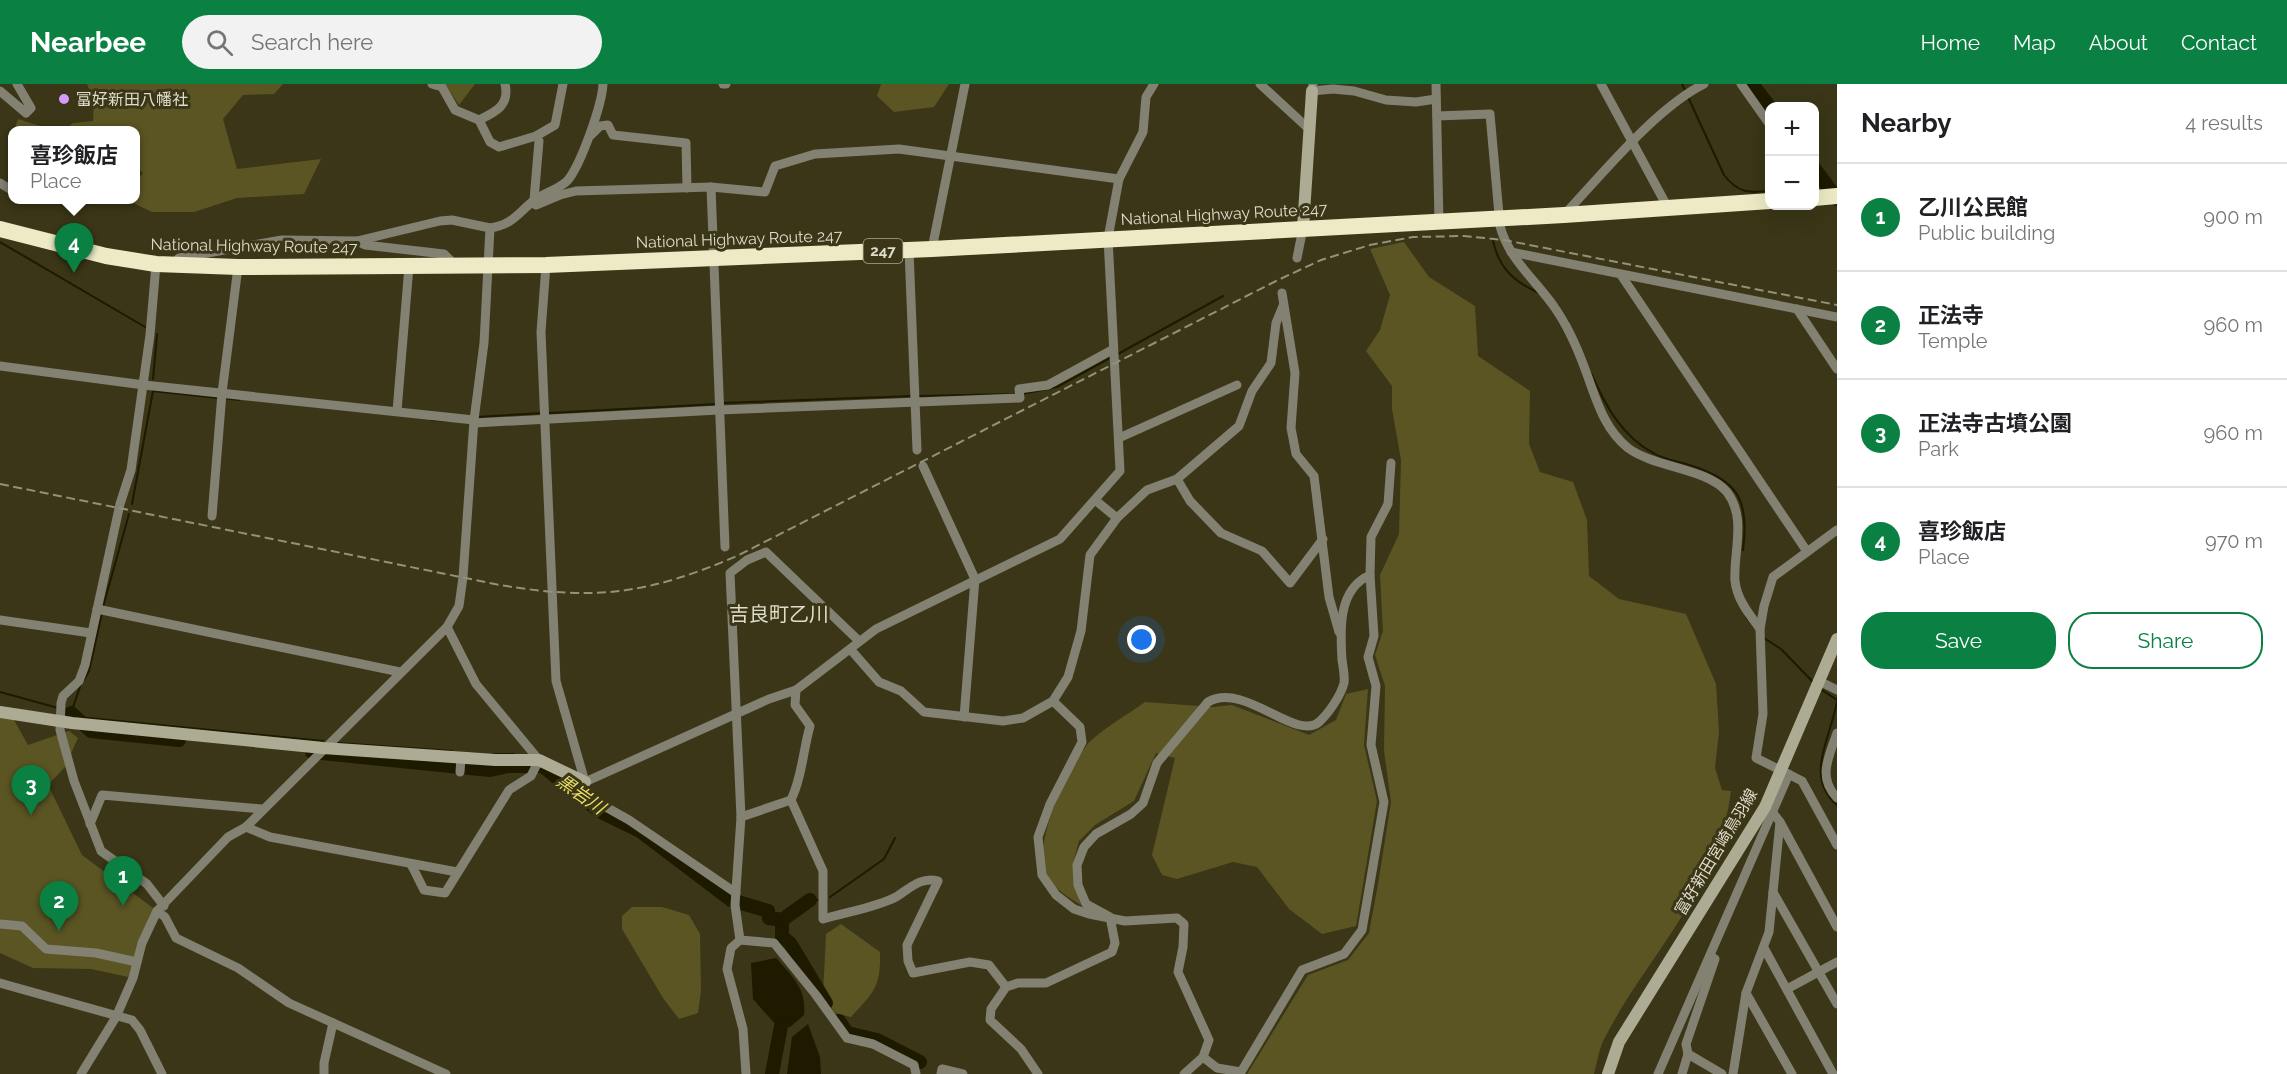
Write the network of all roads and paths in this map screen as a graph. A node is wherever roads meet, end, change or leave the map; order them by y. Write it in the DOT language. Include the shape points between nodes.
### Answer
graph roads {
  1 [pos="17,84"];
  2 [pos="432,84"];
  3 [pos="505,84"];
  4 [pos="563,84"];
  5 [pos="603,84"];
  6 [pos="965,84"];
  7 [pos="1154,84"];
  8 [pos="1260,84"];
  9 [pos="1436,84"];
  10 [pos="1601,84"];
  11 [pos="1704,84"];
  12 [pos="1741,84"];
  13 [pos="1312,88"];
  14 [pos="0,91"];
  15 [pos="1436,99"];
  16 [pos="1437,116"];
  17 [pos="1765,118"];
  18 [pos="479,120"];
  19 [pos="1309,129"];
  20 [pos="536,136"];
  21 [pos="587,138"];
  22 [pos="1631,142"];
  23 [pos="952,156"];
  24 [pos="1119,179"];
  25 [pos="711,187"];
  26 [pos="687,188"];
  27 [pos="534,200"];
  28 [pos="1765,201"];
  29 [pos="1668,209"];
  30 [pos="523,212"];
  31 [pos="1564,215"];
  32 [pos="1500,218"];
  33 [pos="1439,222"];
  34 [pos="490,228"];
  35 [pos="1303,228"];
  36 [pos="0,229"];
  37 [pos="1108,238"];
  38 [pos="357,241"];
  39 [pos="932,249"];
  40 [pos="909,250"];
  41 [pos="1511,252"];
  42 [pos="712,257"];
  43 [pos="1297,258"];
  44 [pos="163,265"];
  45 [pos="454,265"];
  46 [pos="488,265"];
  47 [pos="546,265"];
  48 [pos="409,266"];
  49 [pos="238,267"];
  50 [pos="1621,275"];
  51 [pos="1282,293"];
  52 [pos="1283,306"];
  53 [pos="1797,309"];
  54 [pos="1837,317"];
  55 [pos="1113,351"];
  56 [pos="0,366"];
  57 [pos="1837,369"];
  58 [pos="144,385"];
  59 [pos="1238,385"];
  60 [pos="222,396"];
  61 [pos="915,402"];
  62 [pos="718,409"];
  63 [pos="397,411"];
  64 [pos="544,415"];
  65 [pos="474,419"];
  66 [pos="1119,438"];
  67 [pos="917,450"];
  68 [pos="1391,463"];
  69 [pos="923,466"];
  70 [pos="1177,479"];
  71 [pos="1095,500"];
  72 [pos="212,516"];
  73 [pos="1117,518"];
  74 [pos="1837,530"];
  75 [pos="1323,538"];
  76 [pos="725,548"];
  77 [pos="1806,550"];
  78 [pos="1370,574"];
  79 [pos="975,579"];
  80 [pos="97,609"];
  81 [pos="0,620"];
  82 [pos="447,627"];
  83 [pos="1761,629"];
  84 [pos="91,633"];
  85 [pos="1341,637"];
  86 [pos="1837,639"];
  87 [pos="859,641"];
  88 [pos="851,650"];
  89 [pos="400,672"];
  90 [pos="1817,686"];
  91 [pos="796,690"];
  92 [pos="1837,690"];
  93 [pos="1053,701"];
  94 [pos="0,712"];
  95 [pos="736,714"];
  96 [pos="964,717"];
  97 [pos="64,719"];
  98 [pos="1837,733"];
  99 [pos="320,751"];
  100 [pos="461,759"];
  101 [pos="539,761"];
  102 [pos="460,772"];
  103 [pos="1785,772"];
  104 [pos="580,780"];
  105 [pos="1837,798"];
  106 [pos="791,800"];
  107 [pos="262,808"];
  108 [pos="1773,813"];
  109 [pos="741,817"];
  110 [pos="1780,822"];
  111 [pos="90,824"];
  112 [pos="246,827"];
  113 [pos="1837,845"];
  114 [pos="412,866"];
  115 [pos="457,872"];
  116 [pos="1773,892"];
  117 [pos="736,893"];
  118 [pos="161,909"];
  119 [pos="1110,917"];
  120 [pos="0,924"];
  121 [pos="1837,927"];
  122 [pos="740,940"];
  123 [pos="1764,948"];
  124 [pos="1710,956"];
  125 [pos="137,962"];
  126 [pos="1837,962"];
  127 [pos="1819,971"];
  128 [pos="0,983"];
  129 [pos="1006,987"];
  130 [pos="1787,989"];
  131 [pos="1746,993"];
  132 [pos="1837,1004"];
  133 [pos="116,1017"];
  134 [pos="333,1023"];
  135 [pos="1688,1054"];
  136 [pos="1203,1057"];
  137 [pos="1719,1073"];
  138 [pos="81,1074"];
  139 [pos="162,1074"];
  140 [pos="324,1074"];
  141 [pos="446,1074"];
  142 [pos="746,1074"];
  143 [pos="916,1074"];
  144 [pos="941,1074"];
  145 [pos="963,1074"];
  146 [pos="1038,1074"];
  147 [pos="1184,1074"];
  148 [pos="1608,1074"];
  149 [pos="1658,1074"];
  150 [pos="1682,1074"];
  151 [pos="1733,1074"];
  152 [pos="1792,1074"];
  153 [pos="1833,1074"];
  1 -- 14 [label="street" via="31,108 26,113"];
  2 -- 18 [label="street" via="442,87 455,110"];
  3 -- 18 [label="street" via="508,96 503,105"];
  4 -- 20 [label="street" via="555,125"];
  5 -- 21 [label="street" via="602,100"];
  6 -- 23 [label="street"];
  7 -- 24 [label="street" via="1146,97 1143,132"];
  8 -- 19 [label="street"];
  9 -- 15 [label="street"];
  10 -- 22 [label="street"];
  11 -- 22 [label="street" via="1681,98"];
  12 -- 17 [label="street"];
  13 -- 15 [label="street" via="1354,91 1386,100"];
  13 -- 19 [label="street"];
  15 -- 16 [label="street"];
  16 -- 32 [label="street" via="1490,114"];
  16 -- 33 [label="street"];
  18 -- 20 [label="street" via="490,142 499,147"];
  19 -- 35 [label="street"];
  20 -- 27 [label="street" via="539,141"];
  21 -- 26 [label="street" via="600,126 608,125 613,135 686,143"];
  21 -- 27 [label="street" via="567,182"];
  22 -- 29 [label="street"];
  22 -- 31 [label="street"];
  23 -- 24 [label="street"];
  23 -- 25 [label="street" via="899,149 814,154 776,166 765,192"];
  23 -- 39 [label="street"];
  24 -- 37 [label="street"];
  25 -- 26 [label="street"];
  25 -- 42 [label="street"];
  26 -- 30 [label="street" via="576,191"];
  27 -- 30 [label="street"];
  28 -- 29 [label="highway, National Highway Route 247 / 247"];
  29 -- 31 [label="highway, National Highway Route 247 / 247"];
  30 -- 34 [label="street" via="504,226"];
  31 -- 32 [label="highway, National Highway Route 247 / 247"];
  32 -- 33 [label="highway, National Highway Route 247 / 247"];
  32 -- 41 [label="street"];
  33 -- 35 [label="highway, National Highway Route 247 / 247"];
  34 -- 38 [label="street" via="440,221"];
  34 -- 46 [label="street"];
  35 -- 37 [label="highway, National Highway Route 247 / 247"];
  35 -- 43 [label="street"];
  36 -- 44 [label="highway, National Highway Route 247 / 247" via="106,256"];
  37 -- 39 [label="highway, National Highway Route 247 / 247"];
  37 -- 55 [label="street"];
  38 -- 44 [label="street" via="282,240 179,258"];
  38 -- 45 [label="street" via="444,254"];
  39 -- 40 [label="highway, National Highway Route 247 / 247"];
  40 -- 42 [label="highway, National Highway Route 247 / 247"];
  40 -- 61 [label="street"];
  41 -- 50 [label="street"];
  41 -- 83 [label="street" via="1556,308 1585,369 1595,402 1628,448 1658,464 1713,482 1728,493 1736,512 1738,537 1735,582 1741,602"];
  42 -- 47 [label="highway, National Highway Route 247 / 247"];
  42 -- 62 [label="street"];
  44 -- 49 [label="highway, National Highway Route 247 / 247"];
  44 -- 58 [label="street"];
  45 -- 46 [label="highway, National Highway Route 247 / 247"];
  45 -- 48 [label="highway, National Highway Route 247 / 247"];
  46 -- 47 [label="highway, National Highway Route 247 / 247"];
  46 -- 65 [label="street" via="484,343"];
  47 -- 64 [label="street" via="541,332"];
  48 -- 49 [label="highway, National Highway Route 247 / 247"];
  48 -- 63 [label="street"];
  49 -- 60 [label="street"];
  50 -- 53 [label="street"];
  50 -- 77 [label="street"];
  51 -- 52 [label="street"];
  52 -- 70 [label="street" via="1276,323 1271,363 1252,392 1239,426"];
  52 -- 75 [label="street" via="1295,373 1290,428 1296,454 1314,476"];
  53 -- 54 [label="street"];
  53 -- 57 [label="street"];
  55 -- 61 [label="street" via="1048,385 1020,394"];
  55 -- 66 [label="street"];
  56 -- 58 [label="street"];
  58 -- 60 [label="street"];
  58 -- 80 [label="street" via="131,470"];
  59 -- 66 [label="street"];
  60 -- 63 [label="street"];
  60 -- 72 [label="street"];
  61 -- 62 [label="street"];
  61 -- 67 [label="street"];
  62 -- 64 [label="street"];
  62 -- 76 [label="street"];
  63 -- 65 [label="street"];
  64 -- 65 [label="street"];
  64 -- 104 [label="street" via="556,681"];
  65 -- 82 [label="street" via="463,577 459,606"];
  66 -- 71 [label="street" via="1120,471"];
  68 -- 78 [label="street" via="1388,504 1371,537"];
  69 -- 79 [label="street"];
  70 -- 73 [label="street" via="1147,490"];
  70 -- 75 [label="street" via="1190,501 1221,532 1262,551 1290,583"];
  71 -- 73 [label="street"];
  71 -- 79 [label="street" via="1060,539"];
  73 -- 93 [label="street" via="1090,555 1081,631 1068,677"];
  74 -- 77 [label="street"];
  75 -- 85 [label="street" via="1329,597"];
  77 -- 83 [label="street" via="1773,577"];
  78 -- 85 [label="street" via="1347,594"];
  78 -- 136 [label="street" via="1374,636 1368,657 1376,686 1371,745 1384,802 1362,930 1344,954 1302,970 1241,1072 1217,1068"];
  79 -- 87 [label="street"];
  79 -- 96 [label="street"];
  80 -- 84 [label="street"];
  80 -- 89 [label="street"];
  81 -- 84 [label="street"];
  82 -- 89 [label="street"];
  82 -- 101 [label="street" via="476,684"];
  83 -- 103 [label="street" via="1763,714 1756,758"];
  84 -- 97 [label="street" via="82,673 63,696"];
  85 -- 119 [label="street" via="1344,683 1319,722 1301,726 1231,696 1218,696 1208,702 1157,763 1143,802 1131,814 1096,834 1084,847 1077,865 1078,885 1086,904"];
  86 -- 90 [label="street, 富好新田宮崎鳥羽線"];
  87 -- 88 [label="street"];
  87 -- 95 [label="street" via="766,552 747,560 730,573"];
  88 -- 91 [label="street"];
  88 -- 96 [label="street" via="879,682 901,691 924,712"];
  89 -- 99 [label="street"];
  90 -- 92 [label="street"];
  90 -- 103 [label="street, 富好新田宮崎鳥羽線"];
  91 -- 95 [label="street"];
  91 -- 106 [label="street" via="795,705 810,726 800,780"];
  93 -- 96 [label="street" via="1023,718 1003,722"];
  93 -- 119 [label="street" via="1080,727 1082,742 1038,837 1042,875 1056,895 1074,909"];
  94 -- 97 [label="street"];
  95 -- 104 [label="street"];
  95 -- 109 [label="street"];
  97 -- 99 [label="street"];
  97 -- 111 [label="street" via="62,743"];
  98 -- 105 [label="street" via="1825,777"];
  99 -- 100 [label="street"];
  99 -- 107 [label="street"];
  100 -- 101 [label="street"];
  100 -- 102 [label="street"];
  101 -- 104 [label="street"];
  101 -- 115 [label="street" via="531,776 509,790"];
  103 -- 108 [label="street"];
  103 -- 113 [label="street" via="1802,781"];
  103 -- 148 [label="street, 富好新田宮崎鳥羽線" via="1619,1042"];
  104 -- 117 [label="street" via="579,792 629,820"];
  106 -- 109 [label="street"];
  106 -- 129 [label="street" via="823,871 823,919 895,897 930,878 938,881 907,945 913,973 970,962 989,965"];
  107 -- 111 [label="street" via="102,795"];
  107 -- 112 [label="street"];
  108 -- 110 [label="street"];
  108 -- 124 [label="street"];
  109 -- 117 [label="street"];
  110 -- 116 [label="street"];
  110 -- 121 [label="street"];
  111 -- 118 [label="street" via="101,851 147,884"];
  112 -- 114 [label="street" via="270,837"];
  112 -- 118 [label="street" via="228,837"];
  114 -- 115 [label="street"];
  114 -- 115 [label="street" via="424,891 446,893"];
  116 -- 123 [label="street"];
  116 -- 127 [label="street"];
  117 -- 122 [label="street"];
  118 -- 125 [label="street" via="142,943"];
  118 -- 134 [label="street" via="176,938 238,968 289,1002"];
  119 -- 129 [label="street" via="1115,943 1112,952 1046,983"];
  119 -- 136 [label="street" via="1125,921 1177,918 1184,924 1178,972 1209,1040"];
  120 -- 125 [label="street" via="22,926 46,949 96,953"];
  122 -- 142 [label="street" via="731,948 727,969 743,1029"];
  122 -- 143 [label="street" via="774,943 847,1038 884,1049 914,1065"];
  123 -- 130 [label="street"];
  123 -- 131 [label="street"];
  124 -- 135 [label="street" via="1715,959 1686,1039"];
  124 -- 149 [label="street"];
  125 -- 133 [label="street"];
  126 -- 127 [label="street"];
  127 -- 130 [label="street"];
  127 -- 132 [label="street"];
  128 -- 133 [label="street"];
  129 -- 146 [label="street" via="990,1020 1021,1049"];
  130 -- 153 [label="street"];
  131 -- 151 [label="street"];
  131 -- 152 [label="street"];
  133 -- 138 [label="street"];
  133 -- 139 [label="street" via="132,1020"];
  134 -- 140 [label="street"];
  134 -- 141 [label="street"];
  135 -- 137 [label="street"];
  135 -- 150 [label="street"];
  136 -- 147 [label="street"];
  144 -- 145 [label="street" via="942,1069"];
}
